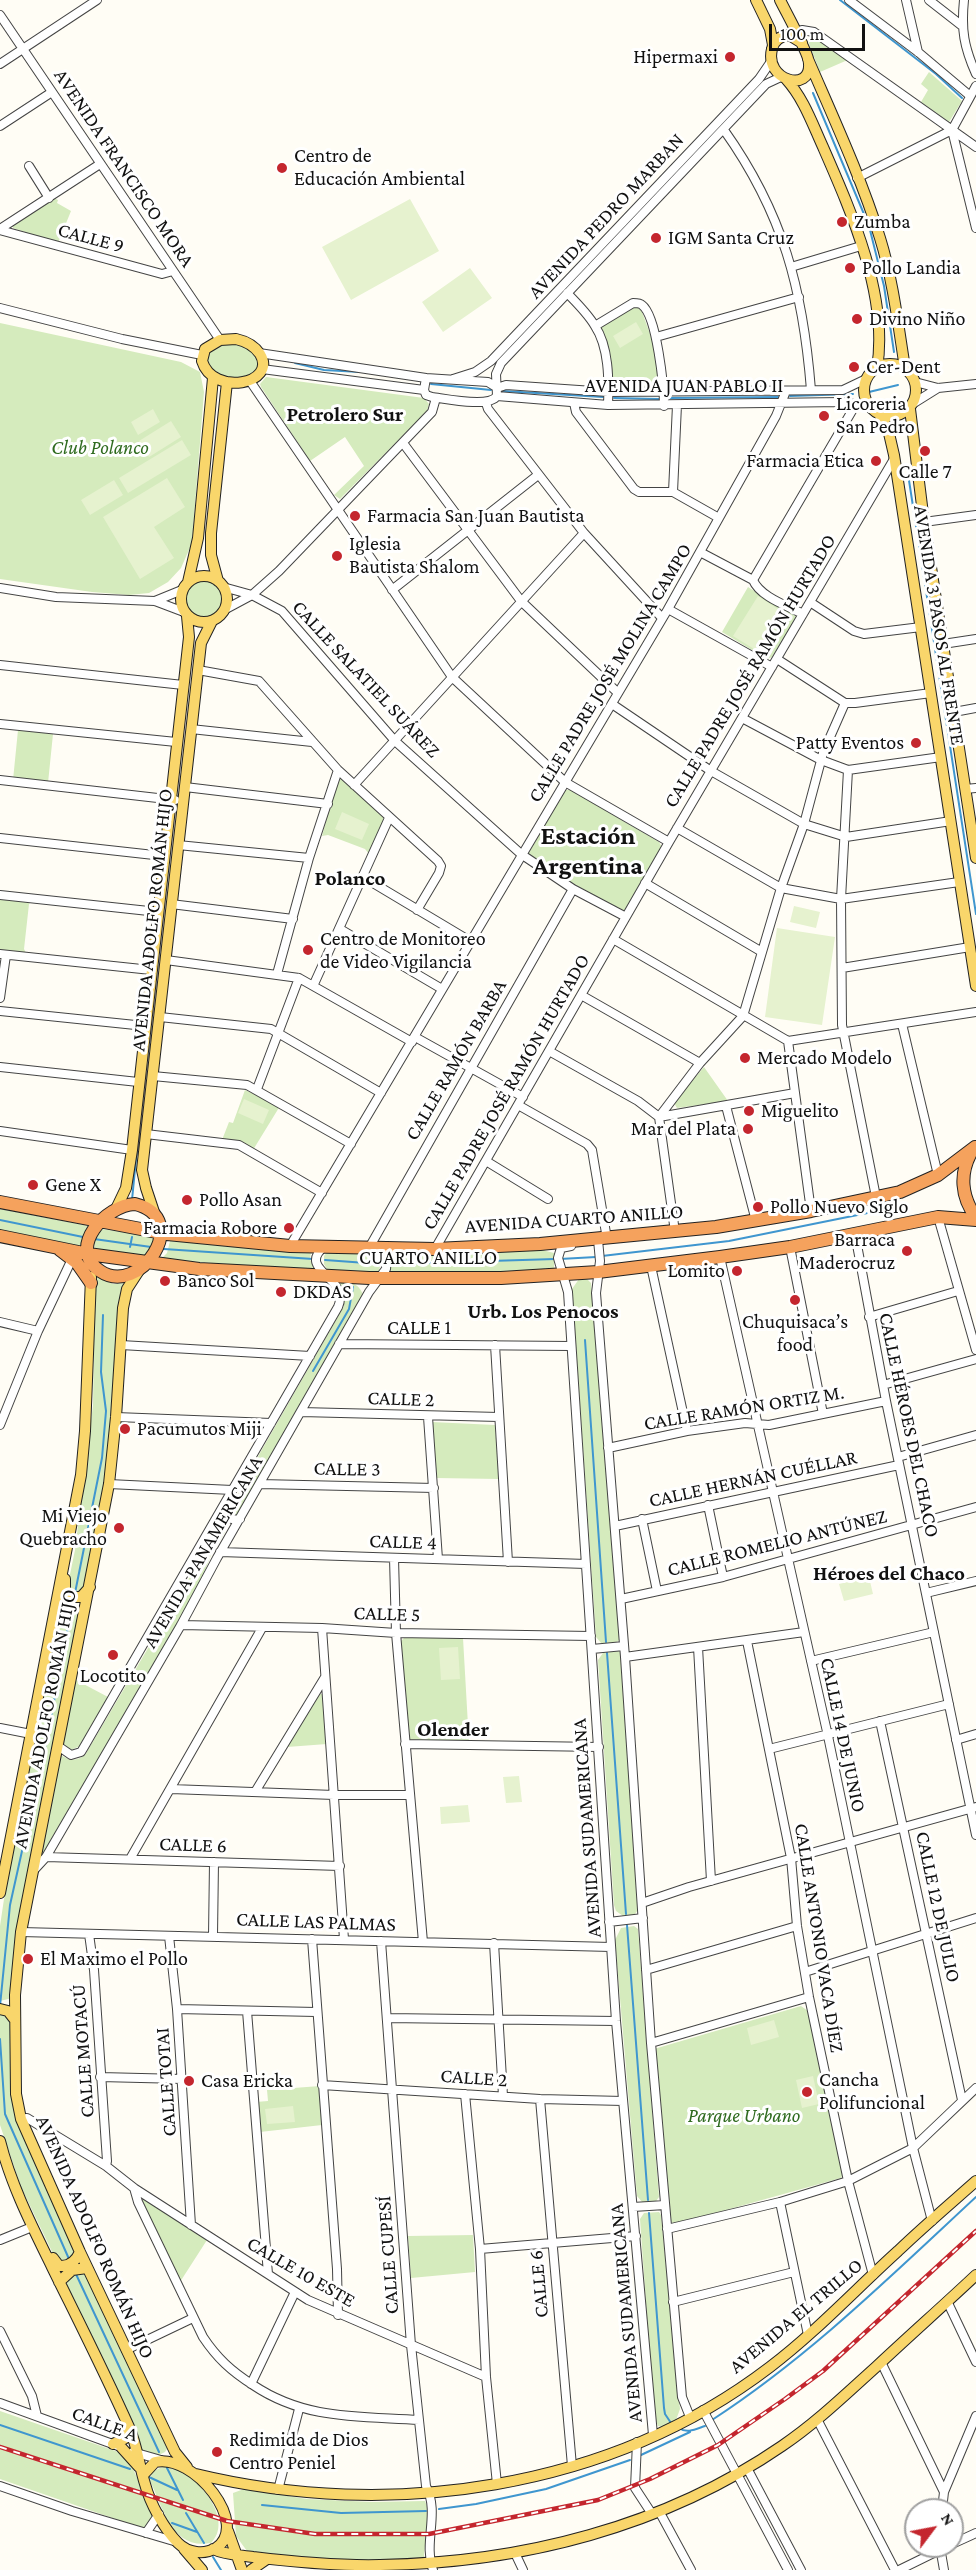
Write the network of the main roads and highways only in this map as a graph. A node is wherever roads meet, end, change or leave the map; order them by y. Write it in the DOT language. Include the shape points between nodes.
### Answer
graph roads {
  1 [pos="756,0"];
  2 [pos="780,0"];
  3 [pos="802,43"];
  4 [pos="773,45"];
  5 [pos="808,59"];
  6 [pos="783,78"];
  7 [pos="877,368"];
  8 [pos="904,368"];
  9 [pos="213,378"];
  10 [pos="227,382"];
  11 [pos="912,406"];
  12 [pos="874,411"];
  13 [pos="220,584"];
  14 [pos="185,586"];
  15 [pos="924,590"];
  16 [pos="186,614"];
  17 [pos="212,621"];
  18 [pos="189,637"];
  19 [pos="198,670"];
  20 [pos="971,789"];
  21 [pos="967,851"];
  22 [pos="976,986"];
  23 [pos="136,1106"];
  24 [pos="149,1108"];
  25 [pos="975,1146"];
  26 [pos="150,1201"];
  27 [pos="0,1202"];
  28 [pos="116,1209"];
  29 [pos="976,1218"];
  30 [pos="99,1223"];
  31 [pos="160,1228"];
  32 [pos="0,1236"];
  33 [pos="184,1237"];
  34 [pos="56,1247"];
  35 [pos="90,1258"];
  36 [pos="144,1265"];
  37 [pos="91,1283"];
  38 [pos="69,1538"];
  39 [pos="87,1590"];
  40 [pos="57,1608"];
  41 [pos="84,1613"];
  42 [pos="1,1877"];
  43 [pos="0,1893"];
  44 [pos="14,1997"];
  45 [pos="0,2003"];
  46 [pos="0,2009"];
  47 [pos="14,2018"];
  48 [pos="0,2141"];
  49 [pos="976,2181"];
  50 [pos="18,2194"];
  51 [pos="82,2261"];
  52 [pos="61,2275"];
  53 [pos="976,2275"];
  54 [pos="130,2429"];
  55 [pos="191,2470"];
  56 [pos="143,2472"];
  57 [pos="228,2528"];
  58 [pos="180,2544"];
  59 [pos="211,2550"];
  60 [pos="235,2555"];
  61 [pos="267,2559"];
  62 [pos="432,2567"];
  63 [pos="341,2568"];
  64 [pos="202,2570"];
  65 [pos="242,2570"];
  66 [pos="251,2570"];
  1 -- 4 [label="main road"];
  2 -- 3 [label="main road"];
  3 -- 4 [label="main road" via="784,36"];
  3 -- 5 [label="main road"];
  4 -- 6 [label="main road" via="772,60"];
  5 -- 6 [label="main road" via="806,75 796,81"];
  5 -- 8 [label="main road" via="869,205 889,272"];
  6 -- 7 [label="main road" via="803,103 861,246 878,315"];
  7 -- 8 [label="main road" via="891,364"];
  7 -- 12 [label="main road" via="866,379 865,397"];
  8 -- 11 [label="main road" via="915,382"];
  9 -- 10 [label="main road"];
  9 -- 10 [label="main road" via="204,366 202,355 206,349 220,340 244,341 259,353 262,369 250,381"];
  9 -- 14 [label="main road" via="198,538"];
  10 -- 13 [label="main road" via="211,533 211,555"];
  11 -- 12 [label="main road" via="892,417"];
  11 -- 15 [label="main road, AVENIDA 3 PASOS AL FRENTE" via="924,522"];
  12 -- 15 [label="main road, AVENIDA 3 PASOS AL FRENTE" via="888,429"];
  13 -- 14 [label="main road" via="203,576"];
  13 -- 17 [label="main road" via="227,598 224,610"];
  14 -- 16 [label="main road" via="181,605"];
  15 -- 20 [label="main road, AVENIDA 3 PASOS AL FRENTE" via="943,644"];
  15 -- 21 [label="main road, AVENIDA 3 PASOS AL FRENTE" via="921,627 951,821"];
  16 -- 17 [label="main road" via="199,622"];
  16 -- 18 [label="main road, AVENIDA ADOLFO ROMÁN HIJO"];
  17 -- 19 [label="main road, AVENIDA ADOLFO ROMÁN HIJO" via="201,643"];
  18 -- 19 [label="main road"];
  18 -- 23 [label="main road, AVENIDA ADOLFO ROMÁN HIJO"];
  19 -- 24 [label="main road, AVENIDA ADOLFO ROMÁN HIJO"];
  20 -- 21 [label="main road, AVENIDA 3 PASOS AL FRENTE"];
  21 -- 22 [label="main road, AVENIDA 3 PASOS AL FRENTE" via="959,882"];
  23 -- 24 [label="main road"];
  23 -- 28 [label="main road, AVENIDA ADOLFO ROMÁN HIJO" via="126,1188"];
  24 -- 26 [label="main road, AVENIDA ADOLFO ROMÁN HIJO" via="142,1170"];
  25 -- 29 [label="highway" via="966,1163 963,1185 966,1201"];
  25 -- 33 [label="highway, AVENIDA CUARTO ANILLO" via="938,1175 900,1192 756,1221 597,1242 374,1249"];
  26 -- 31 [label="main road, AVENIDA ADOLFO ROMÁN HIJO"];
  26 -- 33 [label="highway"];
  27 -- 30 [label="highway"];
  28 -- 30 [label="highway"];
  28 -- 31 [label="highway" via="132,1204 142,1206 153,1214"];
  29 -- 36 [label="highway, CUARTO ANILLO" via="938,1217 790,1246 651,1266 561,1268 501,1278 378,1278"];
  30 -- 31 [label="highway"];
  30 -- 35 [label="highway" via="89,1238"];
  31 -- 33 [label="highway, AVENIDA CUARTO ANILLO"];
  31 -- 36 [label="highway" via="158,1248"];
  32 -- 34 [label="highway, CUARTO ANILLO"];
  34 -- 35 [label="highway, CUARTO ANILLO"];
  34 -- 37 [label="highway" via="72,1258"];
  35 -- 36 [label="highway, CUARTO ANILLO"];
  35 -- 36 [label="highway" via="100,1271 111,1275 127,1274"];
  35 -- 37 [label="main road, AVENIDA ADOLFO ROMÁN HIJO"];
  36 -- 39 [label="main road, AVENIDA ADOLFO ROMÁN HIJO" via="125,1295 109,1484"];
  37 -- 38 [label="main road, AVENIDA ADOLFO ROMÁN HIJO" via="86,1431"];
  38 -- 39 [label="main road" via="64,1588 72,1597 79,1598"];
  38 -- 40 [label="main road, AVENIDA ADOLFO ROMÁN HIJO"];
  39 -- 41 [label="main road, AVENIDA ADOLFO ROMÁN HIJO"];
  40 -- 41 [label="main road" via="71,1603"];
  40 -- 42 [label="main road, AVENIDA ADOLFO ROMÁN HIJO"];
  41 -- 44 [label="main road, AVENIDA ADOLFO ROMÁN HIJO" via="21,1932"];
  42 -- 43 [label="main road, AVENIDA ADOLFO ROMÁN HIJO"];
  44 -- 45 [label="main road"];
  44 -- 47 [label="main road, AVENIDA ADOLFO ROMÁN HIJO"];
  46 -- 47 [label="main road"];
  47 -- 51 [label="main road, AVENIDA ADOLFO ROMÁN HIJO" via="16,2094 21,2119"];
  48 -- 50 [label="main road"];
  49 -- 55 [label="main road, AVENIDA EL TRILLO" via="808,2335 762,2372 674,2425 572,2466 497,2484 430,2494 339,2496 278,2490"];
  50 -- 52 [label="main road"];
  50 -- 52 [label="main road" via="32,2227"];
  51 -- 52 [label="main road" via="69,2265"];
  51 -- 55 [label="main road, AVENIDA ADOLFO ROMÁN HIJO" via="175,2452"];
  52 -- 54 [label="main road"];
  53 -- 62 [label="main road" via="818,2419 747,2468 656,2512 561,2543"];
  54 -- 56 [label="main road"];
  54 -- 56 [label="main road" via="117,2445"];
  55 -- 56 [label="main road, AVENIDA EL TRILLO" via="161,2461"];
  55 -- 57 [label="main road, AVENIDA ADOLFO ROMÁN HIJO" via="208,2487"];
  56 -- 58 [label="main road" via="159,2514"];
  57 -- 59 [label="main road" via="225,2539"];
  57 -- 60 [label="main road, AVENIDA ADOLFO ROMÁN HIJO"];
  58 -- 59 [label="main road" via="198,2552"];
  58 -- 64 [label="main road"];
  59 -- 60 [label="main road"];
  60 -- 61 [label="main road"];
  60 -- 65 [label="main road, AVENIDA ADOLFO ROMÁN HIJO"];
  61 -- 63 [label="main road"];
  61 -- 66 [label="main road"];
  62 -- 63 [label="main road"];
}
